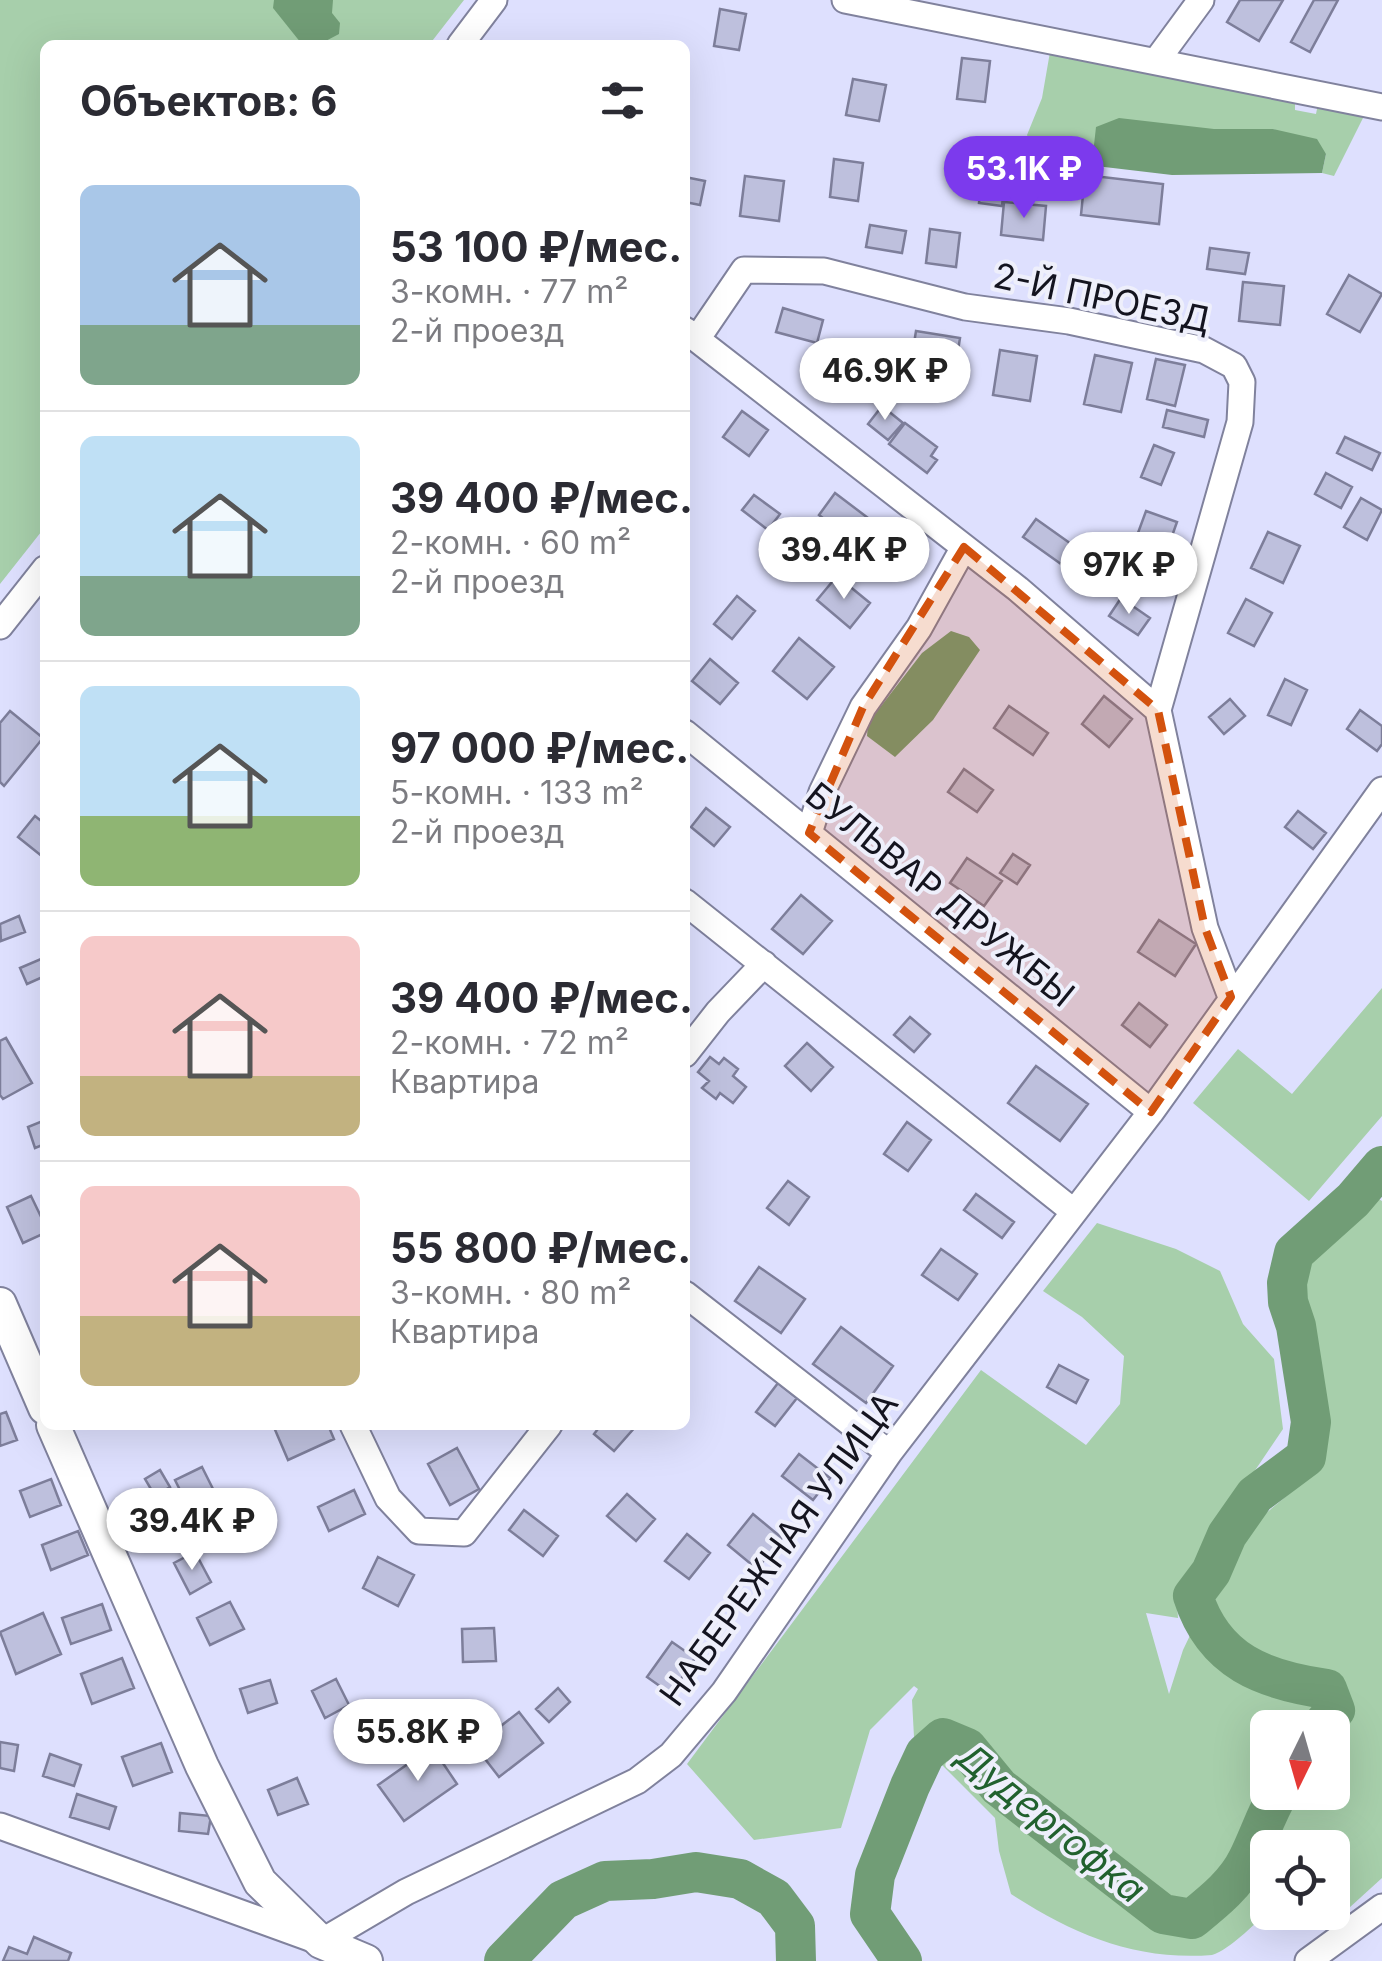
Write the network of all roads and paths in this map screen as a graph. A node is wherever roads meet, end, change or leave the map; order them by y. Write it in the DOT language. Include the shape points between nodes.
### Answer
graph roads {
  1 [pos="494,0"];
  2 [pos="845,0"];
  3 [pos="1200,0"];
  4 [pos="464,40"];
  5 [pos="1158,60"];
  6 [pos="1382,107"];
  7 [pos="691,335"];
  8 [pos="964,547"];
  9 [pos="40,575"];
  10 [pos="0,626"];
  11 [pos="1158,710"];
  12 [pos="690,737"];
  13 [pos="1382,790"];
  14 [pos="809,833"];
  15 [pos="690,906"];
  16 [pos="764,964"];
  17 [pos="1231,997"];
  18 [pos="690,1048"];
  19 [pos="1150,1112"];
  20 [pos="1073,1210"];
  21 [pos="690,1298"];
  22 [pos="0,1304"];
  23 [pos="40,1396"];
  24 [pos="54,1430"];
  25 [pos="355,1430"];
  26 [pos="545,1430"];
  27 [pos="890,1453"];
  28 [pos="0,1826"];
  29 [pos="1382,1907"];
  30 [pos="321,1942"];
  31 [pos="366,1961"];
  32 [pos="1308,1961"];
  1 -- 4 [label="street"];
  2 -- 5 [label="street"];
  3 -- 5 [label="street"];
  5 -- 6 [label="street"];
  7 -- 8 [label="street, 2-Й ПРОЕЗД"];
  7 -- 11 [label="street, 2-Й ПРОЕЗД" via="744,270 824,271 965,307 1204,350 1234,366 1242,382 1240,422"];
  8 -- 11 [label="street, 2-Й ПРОЕЗД"];
  8 -- 14 [label="street" via="919,628 863,707"];
  9 -- 10 [label="street"];
  11 -- 17 [label="street, 2-Й ПРОЕЗД" via="1205,928"];
  12 -- 14 [label="street, БУЛЬВАР ДРУЖБЫ"];
  13 -- 17 [label="street, НАБЕРЕЖНАЯ УЛИЦА"];
  14 -- 19 [label="street, БУЛЬВАР ДРУЖБЫ"];
  15 -- 16 [label="street"];
  16 -- 18 [label="street"];
  16 -- 20 [label="street"];
  17 -- 19 [label="street, НАБЕРЕЖНАЯ УЛИЦА"];
  19 -- 20 [label="street, НАБЕРЕЖНАЯ УЛИЦА"];
  20 -- 27 [label="street, НАБЕРЕЖНАЯ УЛИЦА"];
  21 -- 27 [label="street"];
  22 -- 23 [label="street"];
  24 -- 30 [label="street" via="260,1882"];
  25 -- 26 [label="street" via="388,1498 419,1531 464,1533"];
  27 -- 30 [label="street, НАБЕРЕЖНАЯ УЛИЦА" via="724,1692 671,1755 637,1781 406,1892"];
  28 -- 30 [label="street"];
  29 -- 32 [label="street"];
  30 -- 31 [label="street"];
}
